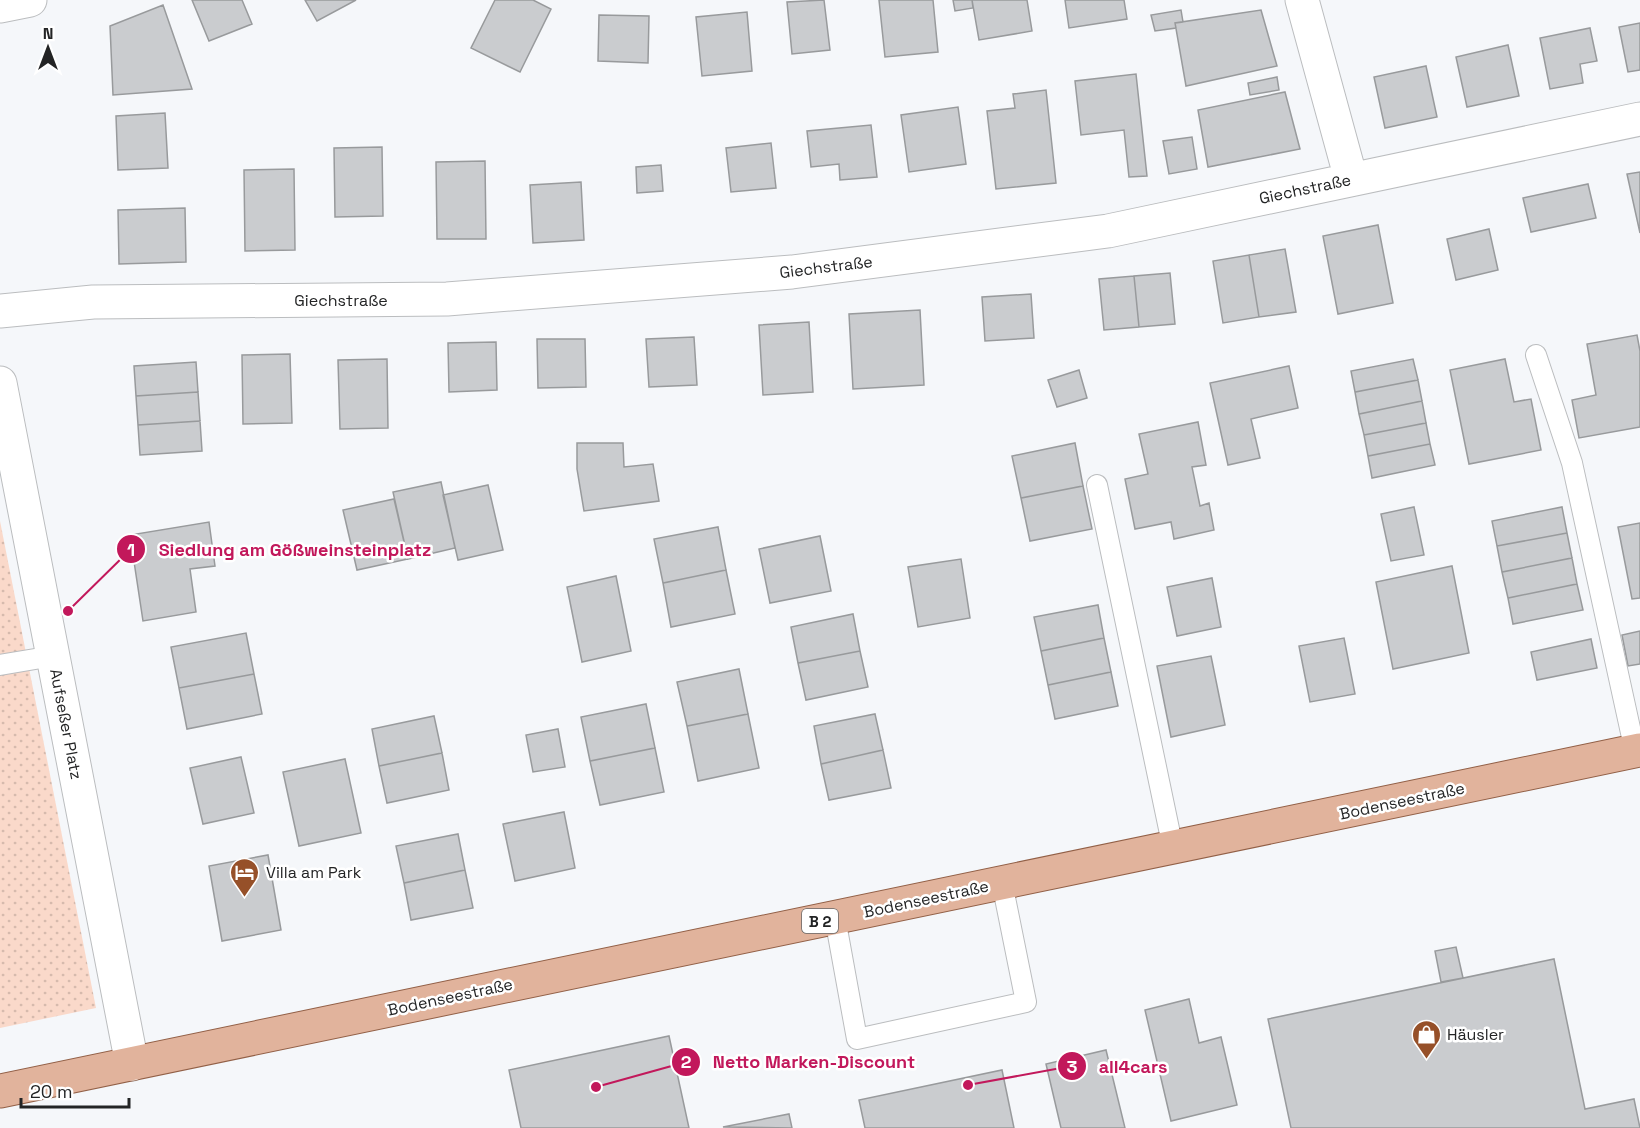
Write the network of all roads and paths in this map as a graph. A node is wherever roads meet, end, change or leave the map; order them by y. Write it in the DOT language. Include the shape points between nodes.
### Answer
graph roads {
  1 [pos="30,0"];
  2 [pos="1302,0"];
  3 [pos="0,6"];
  4 [pos="1640,119"];
  5 [pos="1351,179"];
  6 [pos="0,311"];
  7 [pos="1536,355"];
  8 [pos="0,383"];
  9 [pos="1097,485"];
  10 [pos="52,656"];
  11 [pos="0,665"];
  12 [pos="1638,751"];
  13 [pos="1173,848"];
  14 [pos="1002,883"];
  15 [pos="835,918"];
  16 [pos="132,1064"];
  17 [pos="0,1091"];
  1 -- 3 [label="street"];
  2 -- 5 [label="street"];
  4 -- 5 [label="street, Giechstraße"];
  5 -- 6 [label="street, Giechstraße" via="1108,231 792,272 447,299 93,302"];
  7 -- 12 [label="lane" via="1572,463"];
  8 -- 10 [label="street, Aufseßer Platz"];
  9 -- 13 [label="lane"];
  10 -- 11 [label="lane"];
  10 -- 16 [label="street, Aufseßer Platz"];
  12 -- 13 [label="main road, Bodenseestraße / B 2"];
  13 -- 14 [label="main road, Bodenseestraße / B 2"];
  14 -- 15 [label="main road, Bodenseestraße / B 2"];
  14 -- 15 [label="lane" via="1026,1002 857,1039"];
  15 -- 16 [label="main road, Bodenseestraße / B 2"];
  16 -- 17 [label="main road, Bodenseestraße / B 2"];
}
